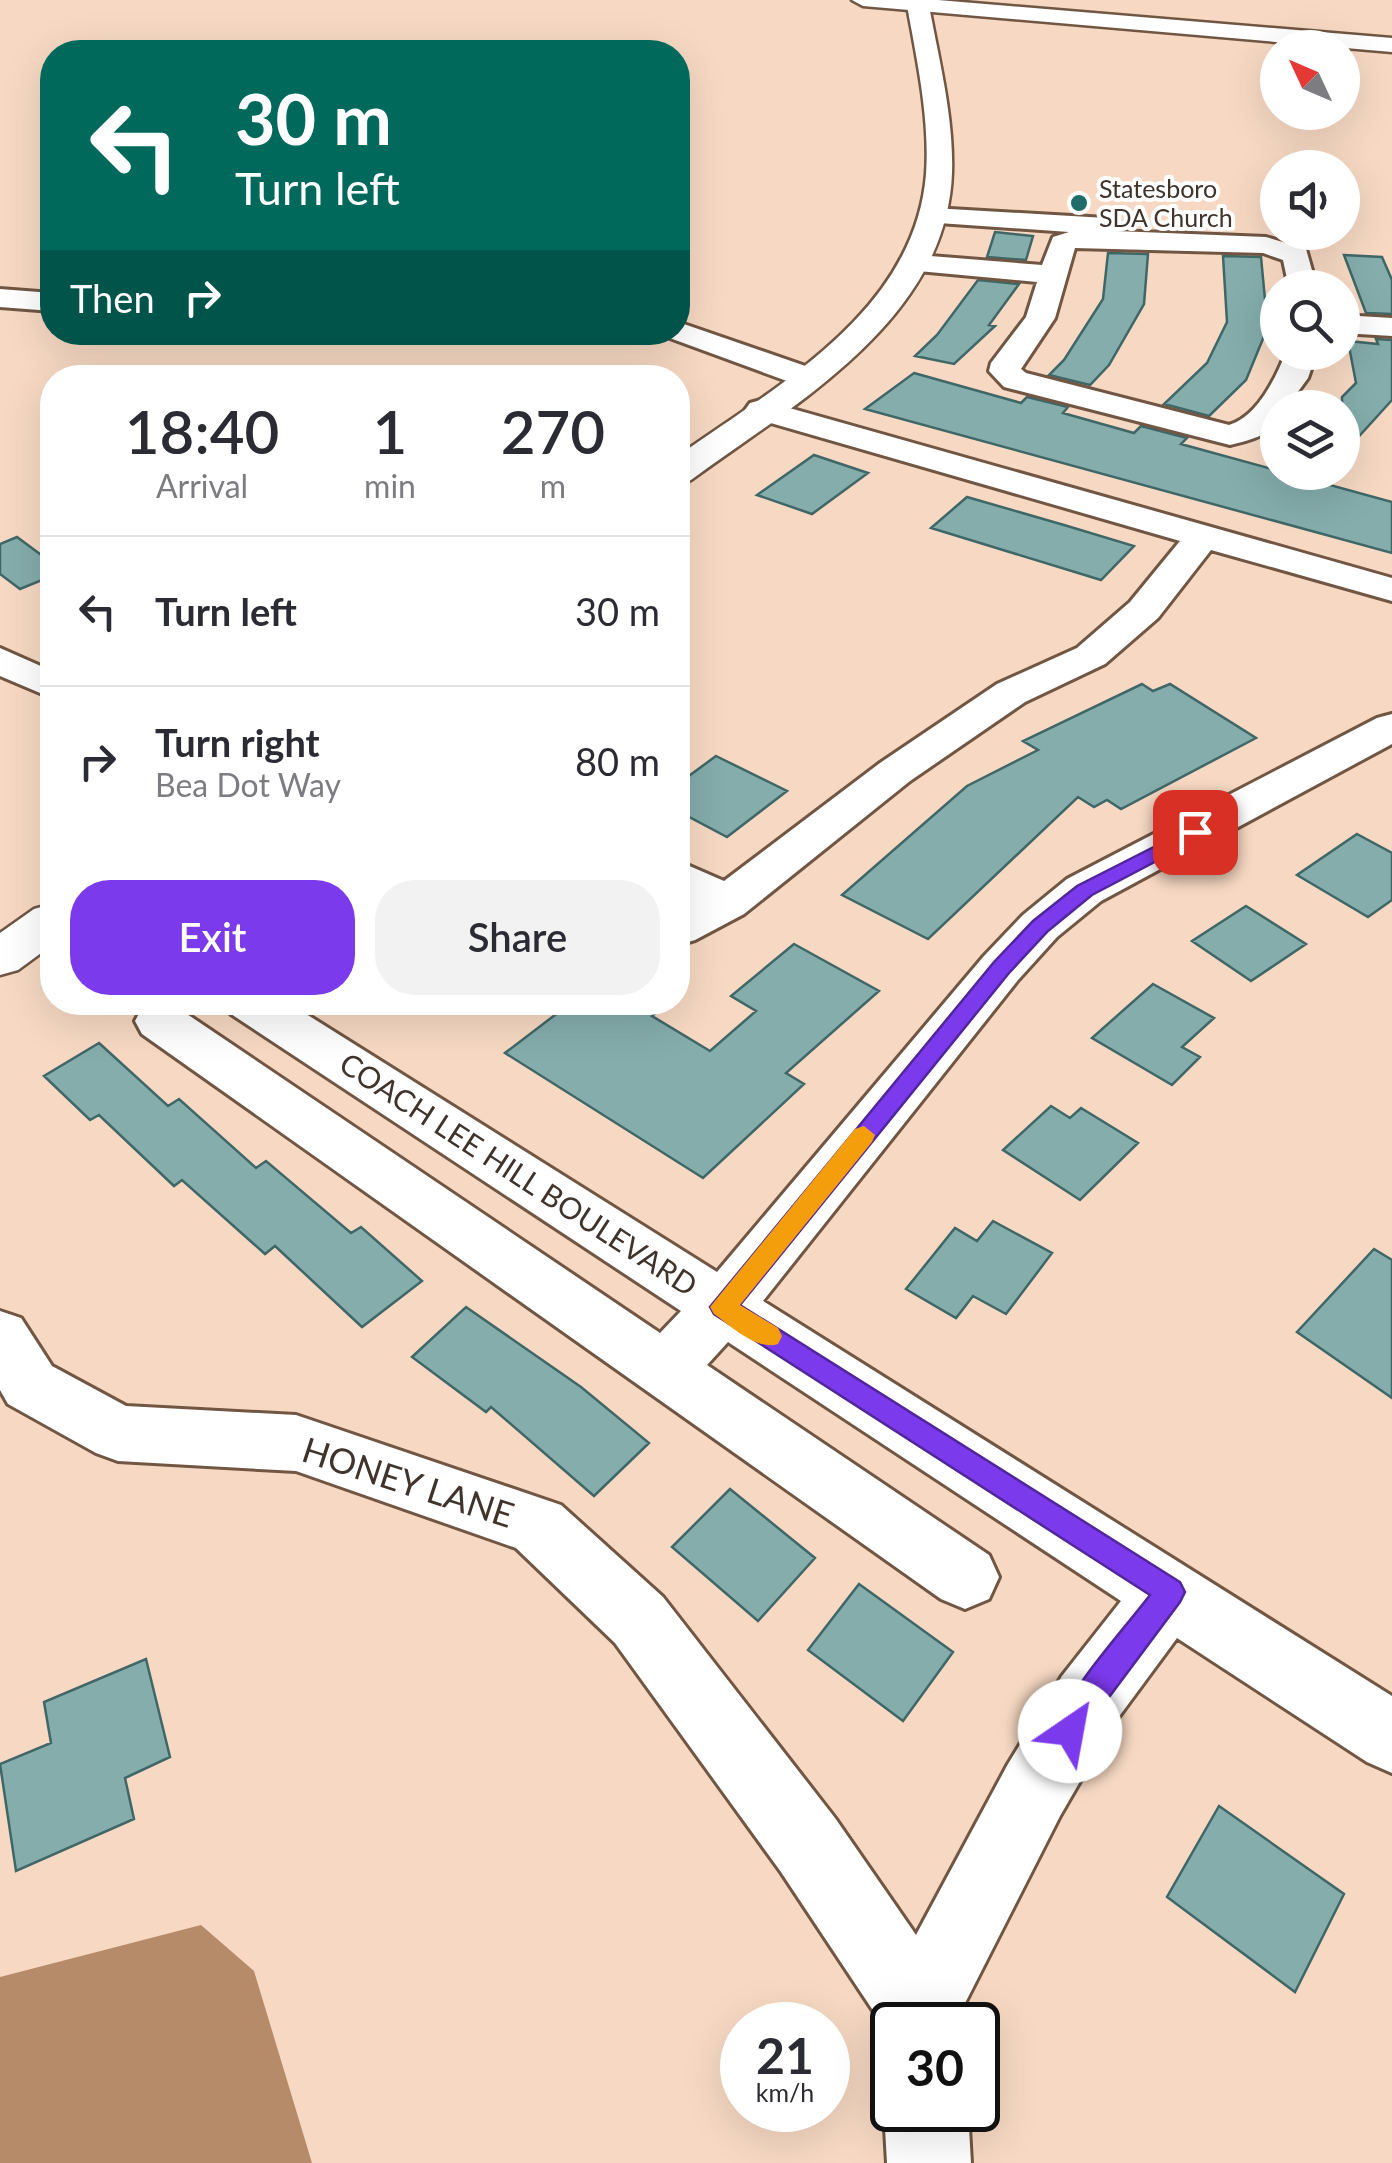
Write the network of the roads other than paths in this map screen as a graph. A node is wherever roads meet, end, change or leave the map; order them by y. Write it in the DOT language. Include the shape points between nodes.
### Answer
graph roads {
  1 [pos="835,0"];
  2 [pos="862,0"];
  3 [pos="1018,7"];
  4 [pos="920,16"];
  5 [pos="1392,31"];
  6 [pos="1392,45"];
  7 [pos="933,216"];
  8 [pos="1137,227"];
  9 [pos="920,258"];
  10 [pos="1056,270"];
  11 [pos="1299,270"];
  12 [pos="0,298"];
  13 [pos="40,301"];
  14 [pos="1360,325"];
  15 [pos="1392,327"];
  16 [pos="690,334"];
  17 [pos="1295,370"];
  18 [pos="806,377"];
  19 [pos="760,410"];
  20 [pos="690,463"];
  21 [pos="1203,536"];
  22 [pos="1392,590"];
  23 [pos="0,660"];
  24 [pos="40,680"];
  25 [pos="1392,727"];
  26 [pos="690,883"];
  27 [pos="726,904"];
  28 [pos="690,923"];
  29 [pos="40,930"];
  30 [pos="0,958"];
  31 [pos="269,1015"];
  32 [pos="160,1020"];
  33 [pos="723,1307"];
  34 [pos="0,1336"];
  35 [pos="663,1371"];
  36 [pos="965,1577"];
  37 [pos="1170,1592"];
  38 [pos="1387,1723"];
  39 [pos="911,2002"];
  40 [pos="928,2002"];
  41 [pos="927,2132"];
  42 [pos="929,2163"];
  1 -- 4 [label="main road"];
  2 -- 4 [label="main road"];
  3 -- 4 [label="main road"];
  3 -- 5 [label="main road"];
  3 -- 6 [label="main road"];
  4 -- 7 [label="main road" via="940,177"];
  7 -- 8 [label="street"];
  7 -- 9 [label="main road"];
  9 -- 10 [label="street"];
  9 -- 18 [label="main road" via="876,318"];
  10 -- 11 [label="street" via="1064,244 1078,238 1266,245 1296,255"];
  10 -- 17 [label="street" via="1040,318 1006,363 1005,372 1015,380 1230,436 1254,428"];
  12 -- 13 [label="street"];
  14 -- 15 [label="street"];
  16 -- 18 [label="street"];
  18 -- 19 [label="main road"];
  19 -- 20 [label="main road"];
  19 -- 21 [label="street"];
  21 -- 22 [label="street"];
  21 -- 27 [label="street" via="1144,610 1091,656 1011,692 895,772"];
  23 -- 24 [label="street"];
  25 -- 33 [label="street" via="1084,890 1040,926"];
  26 -- 27 [label="street"];
  27 -- 28 [label="street"];
  29 -- 30 [label="main road"];
  31 -- 33 [label="street, COACH LEE HILL BOULEVARD"];
  32 -- 35 [label="street"];
  33 -- 35 [label="street"];
  33 -- 37 [label="street, COACH LEE HILL BOULEVARD"];
  34 -- 39 [label="street, HONEY LANE" via="30,1385 118,1433 296,1443 538,1526 640,1620 808,1845"];
  35 -- 36 [label="street"];
  37 -- 38 [label="street, COACH LEE HILL BOULEVARD"];
  37 -- 40 [label="street" via="1087,1701 1034,1790"];
  41 -- 42 [label="street"];
}
